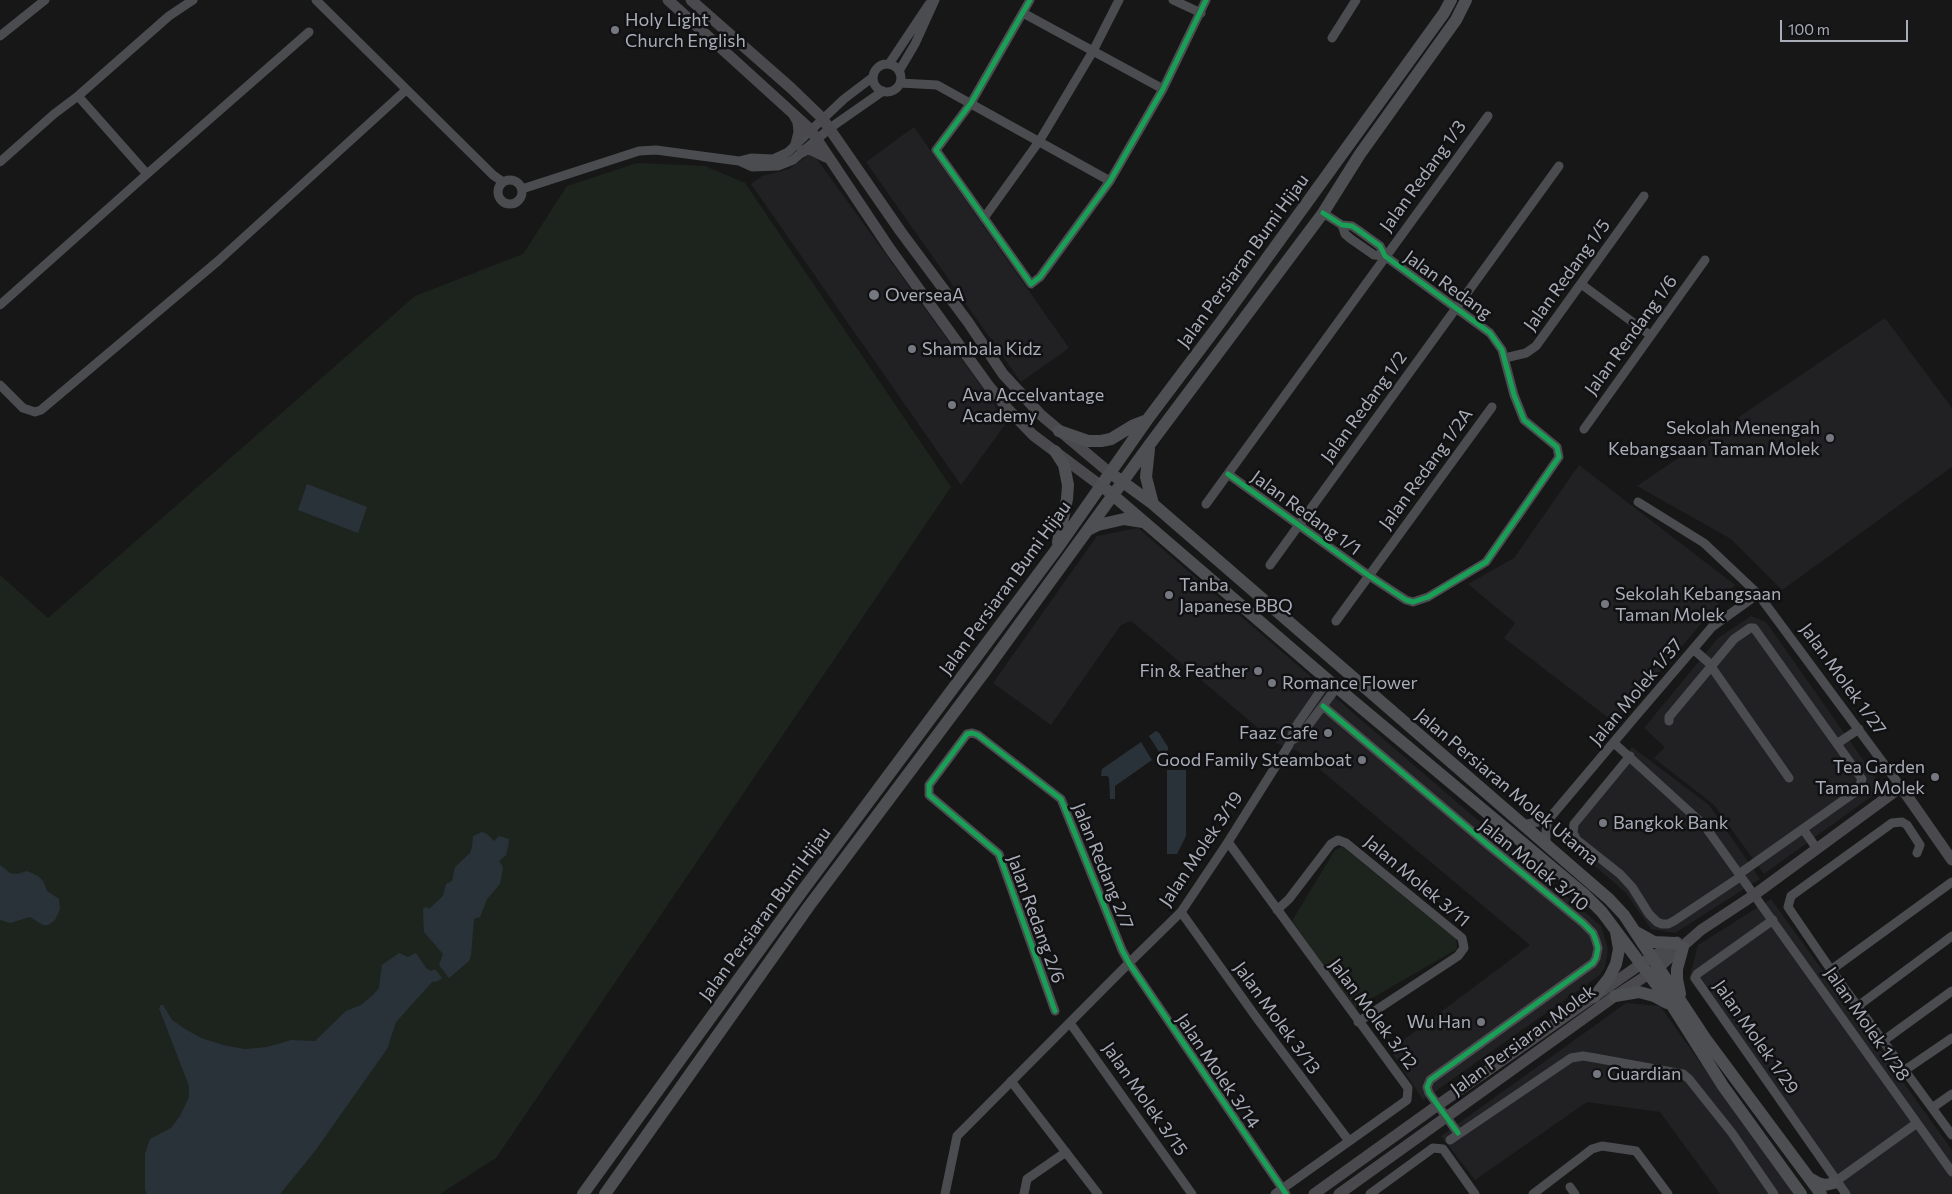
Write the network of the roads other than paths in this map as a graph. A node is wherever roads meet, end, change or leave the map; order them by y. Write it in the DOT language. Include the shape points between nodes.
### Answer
graph roads {
  1 [pos="45,0"];
  2 [pos="193,0"];
  3 [pos="316,0"];
  4 [pos="668,0"];
  5 [pos="691,0"];
  6 [pos="934,0"];
  7 [pos="1030,0"];
  8 [pos="1119,0"];
  9 [pos="1173,0"];
  10 [pos="1206,0"];
  11 [pos="1356,0"];
  12 [pos="1451,0"];
  13 [pos="1466,0"];
  14 [pos="1023,13"];
  15 [pos="1201,13"];
  16 [pos="909,31"];
  17 [pos="310,32"];
  18 [pos="0,36"];
  19 [pos="918,37"];
  20 [pos="1332,38"];
  21 [pos="899,46"];
  22 [pos="1093,51"];
  23 [pos="910,53"];
  24 [pos="889,64"];
  25 [pos="899,71"];
  26 [pos="873,77"];
  27 [pos="900,83"];
  28 [pos="406,90"];
  29 [pos="1163,90"];
  30 [pos="883,91"];
  31 [pos="78,96"];
  32 [pos="844,99"];
  33 [pos="971,103"];
  34 [pos="792,112"];
  35 [pos="852,112"];
  36 [pos="1488,116"];
  37 [pos="822,118"];
  38 [pos="830,128"];
  39 [pos="810,129"];
  40 [pos="817,139"];
  41 [pos="1040,140"];
  42 [pos="799,148"];
  43 [pos="828,158"];
  44 [pos="0,162"];
  45 [pos="1559,166"];
  46 [pos="1332,168"];
  47 [pos="147,174"];
  48 [pos="1110,181"];
  49 [pos="503,182"];
  50 [pos="522,189"];
  51 [pos="1644,196"];
  52 [pos="1323,213"];
  53 [pos="984,218"];
  54 [pos="1278,242"];
  55 [pos="1385,256"];
  56 [pos="1705,260"];
  57 [pos="1581,284"];
  58 [pos="0,304"];
  59 [pos="1456,308"];
  60 [pos="1650,335"];
  61 [pos="1505,358"];
  62 [pos="0,385"];
  63 [pos="1492,407"];
  64 [pos="1147,420"];
  65 [pos="1584,429"];
  66 [pos="1059,431"];
  67 [pos="1150,444"];
  68 [pos="1055,451"];
  69 [pos="1110,473"];
  70 [pos="1228,474"];
  71 [pos="1123,482"];
  72 [pos="1101,486"];
  73 [pos="1112,495"];
  74 [pos="1638,502"];
  75 [pos="1152,504"];
  76 [pos="1206,504"];
  77 [pos="1146,522"];
  78 [pos="1298,526"];
  79 [pos="1086,530"];
  80 [pos="1056,550"];
  81 [pos="1270,565"];
  82 [pos="1368,575"];
  83 [pos="1758,594"];
  84 [pos="1336,621"];
  85 [pos="1693,649"];
  86 [pos="1711,667"];
  87 [pos="1332,683"];
  88 [pos="1323,706"];
  89 [pos="1669,721"];
  90 [pos="1858,729"];
  91 [pos="972,733"];
  92 [pos="915,739"];
  93 [pos="1291,741"];
  94 [pos="1614,743"];
  95 [pos="1838,744"];
  96 [pos="927,749"];
  97 [pos="1630,756"];
  98 [pos="1789,778"];
  99 [pos="1901,787"];
  100 [pos="1548,820"];
  101 [pos="854,822"];
  102 [pos="1522,824"];
  103 [pos="1803,829"];
  104 [pos="864,832"];
  105 [pos="1228,842"];
  106 [pos="1546,845"];
  107 [pos="1817,849"];
  108 [pos="1917,853"];
  109 [pos="1952,860"];
  110 [pos="1739,876"];
  111 [pos="1952,882"];
  112 [pos="1754,895"];
  113 [pos="1277,910"];
  114 [pos="1181,912"];
  115 [pos="1772,920"];
  116 [pos="1615,929"];
  117 [pos="1634,931"];
  118 [pos="1952,936"];
  119 [pos="1679,945"];
  120 [pos="1128,963"];
  121 [pos="1650,966"];
  122 [pos="1831,970"];
  123 [pos="1952,991"];
  124 [pos="1615,996"];
  125 [pos="1594,997"];
  126 [pos="1678,1006"];
  127 [pos="1858,1006"];
  128 [pos="1055,1011"];
  129 [pos="1358,1022"];
  130 [pos="1070,1023"];
  131 [pos="1952,1038"];
  132 [pos="1883,1041"];
  133 [pos="1905,1070"];
  134 [pos="1011,1081"];
  135 [pos="1952,1094"];
  136 [pos="1438,1105"];
  137 [pos="1932,1108"];
  138 [pos="1446,1117"];
  139 [pos="1917,1123"];
  140 [pos="1458,1133"];
  141 [pos="1952,1135"];
  142 [pos="1450,1140"];
  143 [pos="1348,1141"];
  144 [pos="1066,1152"];
  145 [pos="1952,1172"];
  146 [pos="1808,1177"];
  147 [pos="1834,1186"];
  148 [pos="1281,1192"];
  149 [pos="1801,1193"];
  150 [pos="583,1194"];
  151 [pos="605,1194"];
  152 [pos="945,1194"];
  153 [pos="1024,1194"];
  154 [pos="1098,1194"];
  155 [pos="1192,1194"];
  156 [pos="1314,1194"];
  157 [pos="1339,1194"];
  158 [pos="1370,1194"];
  159 [pos="1474,1194"];
  160 [pos="1533,1194"];
  161 [pos="1668,1194"];
  162 [pos="1774,1194"];
  163 [pos="1821,1194"];
  164 [pos="1846,1194"];
  1 -- 18 [label="street"];
  2 -- 31 [label="street" via="169,16"];
  3 -- 28 [label="street"];
  4 -- 34 [label="main road"];
  5 -- 37 [label="main road"];
  6 -- 16 [label="street"];
  6 -- 19 [label="street"];
  7 -- 14 [label="street"];
  8 -- 22 [label="street"];
  9 -- 15 [label="street"];
  10 -- 15 [label="street"];
  11 -- 20 [label="street"];
  12 -- 46 [label="main road, Jalan Persiaran Bumi Hijau"];
  13 -- 52 [label="main road, Jalan Persiaran Bumi Hijau" via="1456,20 1360,154"];
  14 -- 22 [label="street"];
  14 -- 33 [label="street"];
  15 -- 29 [label="street"];
  16 -- 19 [label="street"];
  16 -- 21 [label="street"];
  17 -- 47 [label="street"];
  19 -- 23 [label="street"];
  21 -- 23 [label="street"];
  21 -- 24 [label="street"];
  22 -- 29 [label="street"];
  22 -- 41 [label="street"];
  23 -- 25 [label="street"];
  24 -- 25 [label="street"];
  24 -- 26 [label="street" via="878,68"];
  25 -- 27 [label="street"];
  26 -- 30 [label="street" via="876,86"];
  26 -- 32 [label="street"];
  27 -- 30 [label="street" via="891,91"];
  27 -- 33 [label="street" via="938,85"];
  28 -- 49 [label="street"];
  28 -- 62 [label="street" via="218,261 41,410 35,412 23,408"];
  29 -- 48 [label="street"];
  30 -- 35 [label="street"];
  31 -- 44 [label="street"];
  31 -- 47 [label="street"];
  32 -- 35 [label="street"];
  32 -- 37 [label="street"];
  33 -- 41 [label="street"];
  33 -- 53 [label="street" via="936,150"];
  34 -- 39 [label="main road"];
  34 -- 42 [label="main road" via="798,127"];
  35 -- 38 [label="street"];
  36 -- 55 [label="street, Jalan Redang 1/3"];
  37 -- 38 [label="main road"];
  37 -- 39 [label="street"];
  38 -- 40 [label="street"];
  38 -- 66 [label="main road" via="1003,374"];
  39 -- 40 [label="main road"];
  39 -- 42 [label="street"];
  40 -- 42 [label="street"];
  40 -- 43 [label="main road"];
  41 -- 48 [label="street"];
  41 -- 53 [label="street"];
  42 -- 43 [label="main road"];
  42 -- 50 [label="street" via="793,160 778,166 752,167 739,161 656,150 639,151"];
  43 -- 68 [label="main road" via="988,385 1033,435"];
  45 -- 59 [label="street, Jalan Redang 1/2"];
  46 -- 52 [label="main road" via="1316,202"];
  46 -- 54 [label="main road, Jalan Persiaran Bumi Hijau"];
  47 -- 58 [label="street"];
  48 -- 53 [label="street" via="1040,278 1031,284"];
  49 -- 50 [label="street" via="516,181"];
  49 -- 50 [label="street" via="498,193 505,203 517,202 522,196"];
  51 -- 57 [label="street, Jalan Redang 1/5"];
  52 -- 54 [label="main road" via="1311,208"];
  52 -- 55 [label="street, Jalan Redang" via="1342,225 1345,234 1374,255"];
  52 -- 67 [label="main road, Jalan Persiaran Bumi Hijau"];
  54 -- 64 [label="main road, Jalan Persiaran Bumi Hijau"];
  55 -- 59 [label="street, Jalan Redang"];
  55 -- 70 [label="street, Jalan Redang 1/1"];
  56 -- 60 [label="street, Jalan Rendang 1/6"];
  57 -- 60 [label="street"];
  57 -- 61 [label="street, Jalan Redang 1/5" via="1536,346"];
  59 -- 61 [label="street, Jalan Redang" via="1490,333"];
  59 -- 78 [label="street, Jalan Redang 1/2"];
  60 -- 65 [label="street, Jalan Rendang 1/6"];
  61 -- 82 [label="street, Jalan Redang" via="1524,420 1557,447 1557,461 1486,562 1422,601 1406,600"];
  63 -- 82 [label="street, Jalan Redang 1/2A"];
  64 -- 66 [label="main road" via="1101,441 1088,441"];
  64 -- 69 [label="main road, Jalan Persiaran Bumi Hijau"];
  66 -- 69 [label="main road"];
  67 -- 71 [label="main road, Jalan Persiaran Bumi Hijau"];
  67 -- 75 [label="main road" via="1146,477"];
  68 -- 72 [label="main road"];
  68 -- 80 [label="main road" via="1064,464 1068,485"];
  69 -- 71 [label="main road, Jalan Persiaran Molek Utama"];
  69 -- 72 [label="main road, Jalan Persiaran Bumi Hijau"];
  70 -- 76 [label="street, Jalan Redang 1/1"];
  70 -- 78 [label="street, Jalan Redang 1/1"];
  71 -- 73 [label="main road, Jalan Persiaran Bumi Hijau"];
  71 -- 75 [label="main road, Jalan Persiaran Molek Utama"];
  72 -- 73 [label="main road"];
  72 -- 80 [label="main road, Jalan Persiaran Bumi Hijau"];
  73 -- 77 [label="main road"];
  73 -- 79 [label="main road, Jalan Persiaran Bumi Hijau"];
  74 -- 83 [label="street, Jalan Molek 1/27" via="1704,543"];
  75 -- 102 [label="main road, Jalan Persiaran Molek Utama"];
  77 -- 79 [label="main road" via="1124,519"];
  77 -- 87 [label="main road"];
  78 -- 81 [label="street, Jalan Redang 1/1"];
  78 -- 82 [label="street, Jalan Redang 1/1"];
  79 -- 96 [label="main road, Jalan Persiaran Bumi Hijau"];
  80 -- 92 [label="main road, Jalan Persiaran Bumi Hijau"];
  82 -- 84 [label="street, Jalan Redang 1/1"];
  83 -- 85 [label="street, Jalan Molek 1/37" via="1716,624"];
  83 -- 90 [label="street, Jalan Molek 1/27"];
  85 -- 86 [label="street"];
  85 -- 94 [label="street, Jalan Molek 1/37"];
  86 -- 89 [label="street" via="1668,717"];
  86 -- 95 [label="street" via="1736,638 1750,628 1757,629"];
  86 -- 98 [label="street"];
  87 -- 88 [label="street, Jalan Molek 3/19"];
  87 -- 93 [label="street, Jalan Molek 3/19" via="1294,730"];
  87 -- 116 [label="main road" via="1584,894"];
  88 -- 93 [label="street, Jalan Molek 3/19" via="1301,735"];
  88 -- 136 [label="street, Jalan Molek 3/10" via="1583,923 1596,941 1598,948 1593,963 1430,1080 1427,1087"];
  90 -- 95 [label="street"];
  90 -- 99 [label="street, Jalan Molek 1/27"];
  91 -- 120 [label="street, Jalan Redang 2/7" via="1061,799"];
  91 -- 128 [label="street, Jalan Redang 2/6" via="966,734 929,785 929,795 1000,854"];
  92 -- 96 [label="main road"];
  92 -- 101 [label="main road, Jalan Persiaran Bumi Hijau"];
  93 -- 105 [label="street, Jalan Molek 3/19"];
  94 -- 97 [label="street, Jalan Molek 1/28"];
  94 -- 100 [label="street, Jalan Molek 1/37"];
  95 -- 103 [label="street" via="1861,776 1861,786"];
  96 -- 104 [label="main road, Jalan Persiaran Bumi Hijau"];
  97 -- 110 [label="street, Jalan Molek 1/28" via="1704,825"];
  97 -- 110 [label="street" via="1574,824 1573,833 1577,840 1620,874 1649,914 1662,924 1674,921"];
  99 -- 107 [label="main road, Jalan Persiaran Molek"];
  99 -- 109 [label="main road, Jalan Molek 1/27"];
  100 -- 102 [label="street"];
  100 -- 106 [label="street"];
  101 -- 104 [label="main road" via="864,825"];
  101 -- 150 [label="main road, Jalan Persiaran Bumi Hijau"];
  102 -- 106 [label="main road, Jalan Persiaran Molek Utama"];
  103 -- 107 [label="street"];
  103 -- 110 [label="street"];
  104 -- 151 [label="main road, Jalan Persiaran Bumi Hijau"];
  105 -- 113 [label="street, Jalan Molek 3/12"];
  105 -- 114 [label="street, Jalan Molek 3/19"];
  106 -- 117 [label="main road, Jalan Persiaran Molek Utama" via="1609,898"];
  107 -- 112 [label="main road, Jalan Persiaran Molek"];
  108 -- 122 [label="street" via="1920,845 1907,825 1892,823 1791,896 1788,906"];
  110 -- 112 [label="street, Jalan Molek 1/28"];
  111 -- 122 [label="street"];
  112 -- 115 [label="street, Jalan Molek 1/28"];
  112 -- 119 [label="main road, Jalan Persiaran Molek"];
  113 -- 129 [label="street, Jalan Molek 3/12"];
  113 -- 129 [label="street, Jalan Molek 3/11" via="1331,844 1338,840 1346,843 1462,938 1464,948 1458,956"];
  114 -- 120 [label="street, Jalan Molek 3/19"];
  114 -- 143 [label="street, Jalan Molek 3/13"];
  115 -- 139 [label="street, Jalan Molek 1/28"];
  115 -- 147 [label="street, Jalan Molek 1/29" via="1695,978"];
  116 -- 121 [label="main road"];
  116 -- 125 [label="main road" via="1619,949 1616,964"];
  117 -- 119 [label="main road" via="1654,942"];
  117 -- 121 [label="main road, Jalan Persiaran Molek Utama"];
  118 -- 127 [label="street"];
  119 -- 121 [label="main road, Jalan Persiaran Molek"];
  119 -- 126 [label="main road"];
  120 -- 130 [label="street, Jalan Molek 3/19"];
  120 -- 148 [label="street, Jalan Molek 3/14"];
  121 -- 124 [label="main road, Jalan Persiaran Molek"];
  121 -- 125 [label="main road, Jalan Persiaran Molek"];
  121 -- 126 [label="main road"];
  122 -- 127 [label="street"];
  123 -- 132 [label="street"];
  124 -- 126 [label="main road" via="1628,992 1649,993"];
  124 -- 138 [label="main road, Jalan Persiaran Molek"];
  125 -- 136 [label="main road, Jalan Persiaran Molek"];
  126 -- 146 [label="main road"];
  126 -- 149 [label="main road" via="1723,1086"];
  127 -- 132 [label="street"];
  129 -- 143 [label="street, Jalan Molek 3/12" via="1408,1088 1408,1094 1407,1100"];
  130 -- 134 [label="street, Jalan Molek 3/19"];
  130 -- 155 [label="street, Jalan Molek 3/15"];
  131 -- 133 [label="street"];
  132 -- 133 [label="street"];
  133 -- 137 [label="street"];
  134 -- 144 [label="street"];
  134 -- 152 [label="street, Jalan Molek 3/19" via="957,1136"];
  135 -- 137 [label="street"];
  136 -- 138 [label="street, Jalan Molek 3/10"];
  136 -- 156 [label="main road, Jalan Persiaran Molek"];
  137 -- 141 [label="street"];
  138 -- 140 [label="street, Jalan Molek 3/10"];
  138 -- 157 [label="main road, Jalan Persiaran Molek"];
  139 -- 145 [label="street, Jalan Molek 1/28"];
  139 -- 147 [label="street"];
  140 -- 142 [label="street"];
  140 -- 162 [label="street" via="1571,1058 1583,1056 1673,1072 1689,1079"];
  143 -- 148 [label="street, Jalan Molek 3/12"];
  144 -- 153 [label="street" via="1027,1179"];
  144 -- 154 [label="street"];
  146 -- 147 [label="main road"];
  146 -- 149 [label="main road"];
  146 -- 163 [label="main road"];
  147 -- 163 [label="street"];
  147 -- 164 [label="street, Jalan Molek 1/29"];
  158 -- 159 [label="street" via="1434,1148 1443,1149"];
  160 -- 161 [label="street" via="1592,1149 1602,1146 1636,1151"];
}
